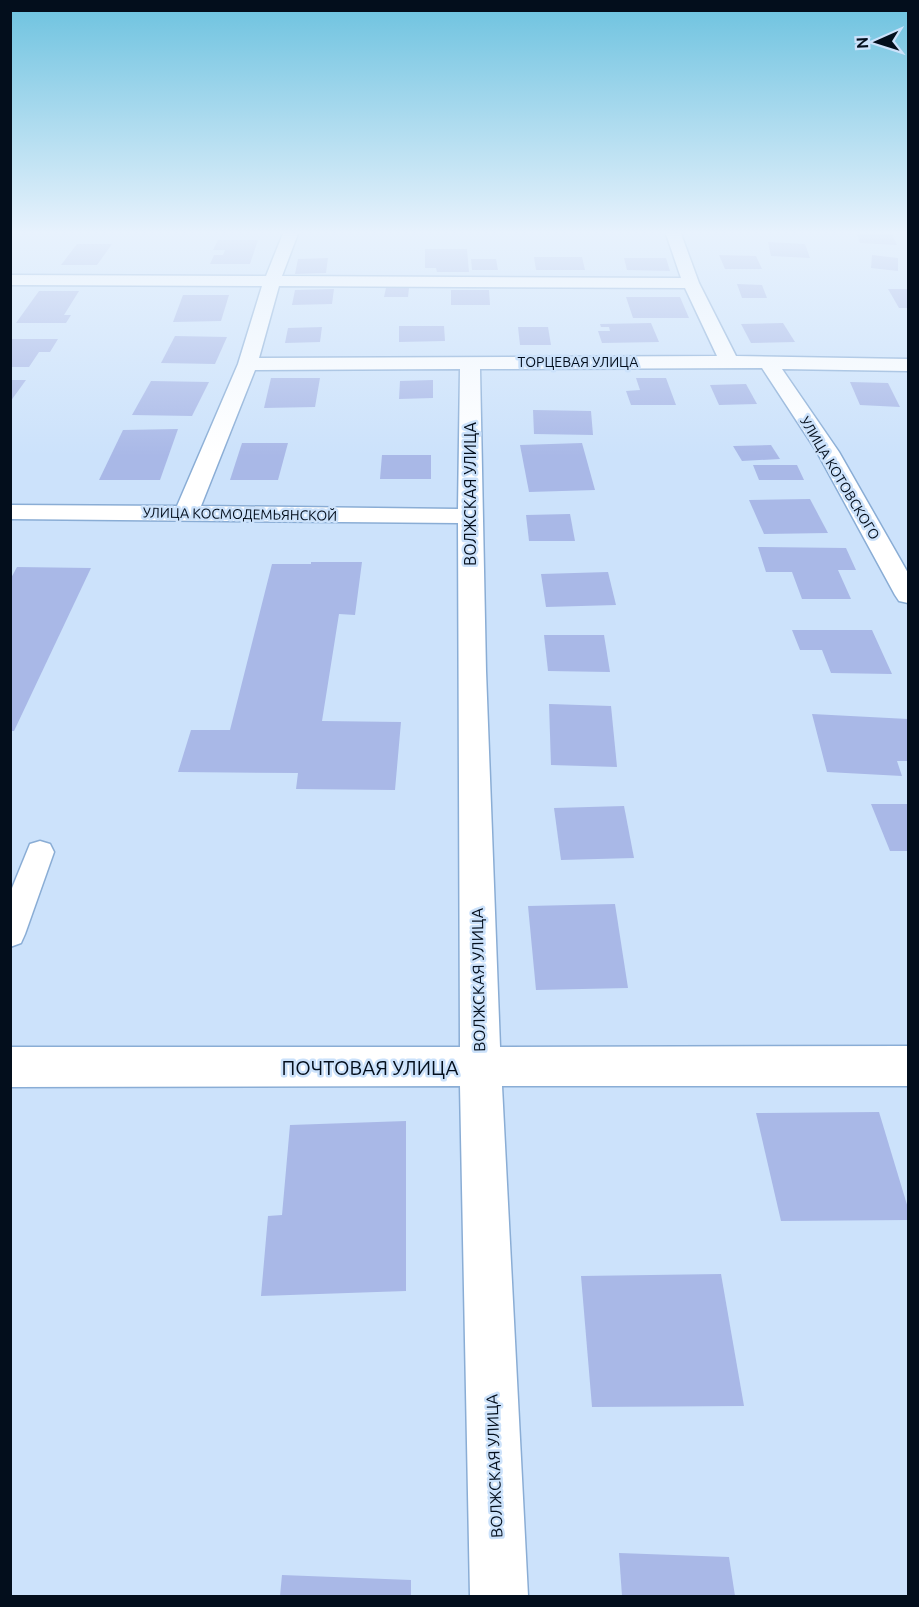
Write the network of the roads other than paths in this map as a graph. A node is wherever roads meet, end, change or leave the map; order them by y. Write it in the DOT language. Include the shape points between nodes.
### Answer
graph roads {
  1 [pos="265,306"];
  2 [pos="702,306"];
  3 [pos="729,362"];
  4 [pos="470,363"];
  5 [pos="248,364"];
  6 [pos="769,364"];
  7 [pos="909,365"];
  8 [pos="10,512"];
  9 [pos="186,513"];
  10 [pos="470,516"];
  11 [pos="909,595"];
  12 [pos="40,852"];
  13 [pos="10,934"];
  14 [pos="909,1066"];
  15 [pos="10,1067"];
  16 [pos="480,1067"];
  17 [pos="499,1596"];
  1 -- 5 [label="street"];
  2 -- 3 [label="street"];
  3 -- 4 [label="street, ТОРЦЕВАЯ УЛИЦА"];
  3 -- 6 [label="street, ТОРЦЕВАЯ УЛИЦА"];
  4 -- 5 [label="street, ТОРЦЕВАЯ УЛИЦА"];
  4 -- 10 [label="street, ВОЛЖСКАЯ УЛИЦА"];
  5 -- 9 [label="street"];
  6 -- 7 [label="street, ТОРЦЕВАЯ УЛИЦА"];
  6 -- 11 [label="street, УЛИЦА КОТОВСКОГО" via="828,452"];
  8 -- 9 [label="street, УЛИЦА КОСМОДЕМЬЯНСКОЙ"];
  9 -- 10 [label="street, УЛИЦА КОСМОДЕМЬЯНСКОЙ"];
  10 -- 16 [label="street, ВОЛЖСКАЯ УЛИЦА"];
  12 -- 13 [label="lane"];
  14 -- 16 [label="street, ПОЧТОВАЯ УЛИЦА"];
  15 -- 16 [label="street, ПОЧТОВАЯ УЛИЦА"];
  16 -- 17 [label="street, ВОЛЖСКАЯ УЛИЦА"];
}
